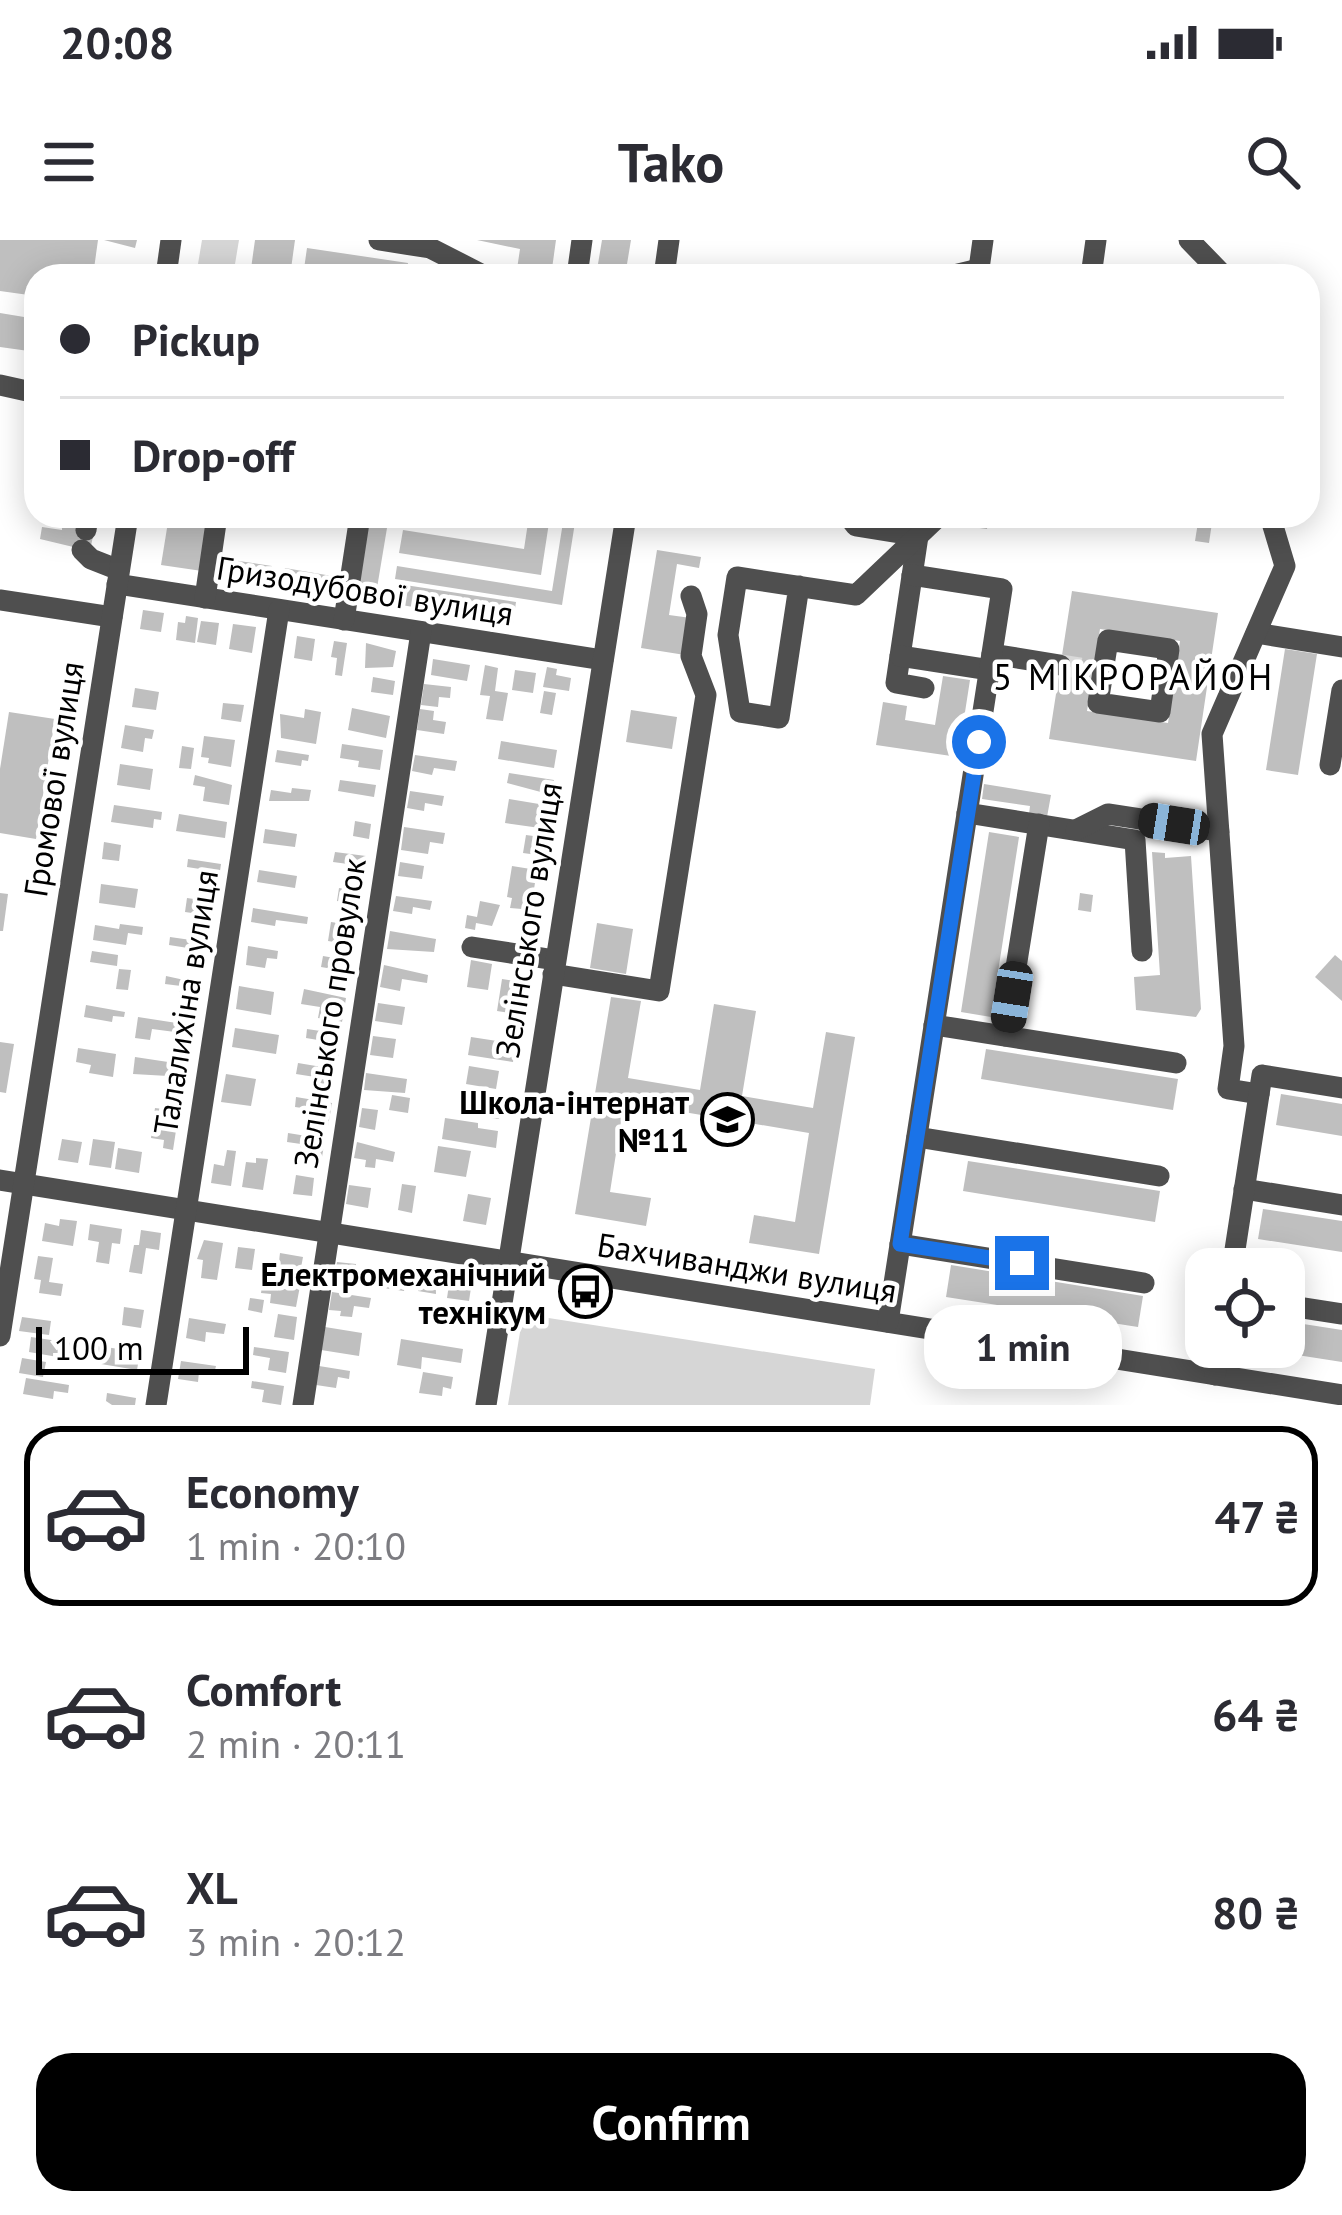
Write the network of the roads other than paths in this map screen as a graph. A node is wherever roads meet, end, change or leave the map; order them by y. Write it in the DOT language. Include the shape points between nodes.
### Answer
graph roads {
  1 [pos="379,240"];
  2 [pos="1189,240"];
  3 [pos="461,264"];
  4 [pos="1212,264"];
  5 [pos="126,528"];
  6 [pos="215,528"];
  7 [pos="358,528"];
  8 [pos="624,528"];
  9 [pos="868,528"];
  10 [pos="926,528"];
  11 [pos="1274,528"];
  12 [pos="86,532"];
  13 [pos="918,536"];
  14 [pos="912,575"];
  15 [pos="118,577"];
  16 [pos="799,586"];
  17 [pos="691,596"];
  18 [pos="205,598"];
  19 [pos="0,600"];
  20 [pos="279,610"];
  21 [pos="112,616"];
  22 [pos="344,620"];
  23 [pos="421,632"];
  24 [pos="1256,633"];
  25 [pos="1342,646"];
  26 [pos="900,656"];
  27 [pos="603,660"];
  28 [pos="991,662"];
  29 [pos="1060,665"];
  30 [pos="924,688"];
  31 [pos="1342,690"];
  32 [pos="1330,765"];
  33 [pos="967,813"];
  34 [pos="1039,824"];
  35 [pos="1076,830"];
  36 [pos="1219,832"];
  37 [pos="472,947"];
  38 [pos="1142,950"];
  39 [pos="554,967"];
  40 [pos="934,1025"];
  41 [pos="1005,1036"];
  42 [pos="1176,1063"];
  43 [pos="1342,1088"];
  44 [pos="1259,1094"];
  45 [pos="917,1137"];
  46 [pos="1159,1176"];
  47 [pos="11,1182"];
  48 [pos="1244,1190"];
  49 [pos="1342,1205"];
  50 [pos="187,1210"];
  51 [pos="329,1233"];
  52 [pos="900,1244"];
  53 [pos="1235,1248"];
  54 [pos="508,1262"];
  55 [pos="1144,1282"];
  56 [pos="1305,1308"];
  57 [pos="1342,1314"];
  58 [pos="888,1322"];
  59 [pos="0,1336"];
  60 [pos="1217,1368"];
  61 [pos="1216,1375"];
  62 [pos="1342,1394"];
  63 [pos="157,1405"];
  64 [pos="303,1405"];
  65 [pos="485,1405"];
  1 -- 3 [label="street" via="430,248"];
  2 -- 4 [label="street"];
  5 -- 15 [label="street, Громової вулиця"];
  6 -- 18 [label="street"];
  7 -- 22 [label="street"];
  8 -- 27 [label="street, Зелінського вулиця"];
  9 -- 13 [label="street"];
  10 -- 13 [label="street"];
  11 -- 24 [label="street" via="1285,566"];
  12 -- 15 [label="street, Гризодубової вулиця" via="91,559"];
  13 -- 14 [label="street"];
  13 -- 16 [label="street" via="856,595"];
  14 -- 26 [label="street"];
  14 -- 28 [label="street" via="1002,589"];
  15 -- 18 [label="street, Гризодубової вулиця"];
  15 -- 21 [label="street, Громової вулиця"];
  16 -- 16 [label="street" via="737,577 728,635 740,712 778,718"];
  17 -- 39 [label="street" via="691,656 706,695 659,991"];
  18 -- 20 [label="street, Гризодубової вулиця"];
  19 -- 21 [label="street"];
  20 -- 22 [label="street, Гризодубової вулиця"];
  20 -- 50 [label="street, Талалихіна вулиця"];
  21 -- 47 [label="street, Громової вулиця"];
  22 -- 23 [label="street, Гризодубової вулиця"];
  23 -- 27 [label="street, Гризодубової вулиця"];
  23 -- 51 [label="street, Зелінського провулок"];
  24 -- 25 [label="street"];
  24 -- 36 [label="street" via="1212,734"];
  26 -- 28 [label="street"];
  26 -- 30 [label="street" via="896,683"];
  27 -- 39 [label="street, Зелінського вулиця"];
  28 -- 29 [label="street"];
  28 -- 33 [label="street"];
  31 -- 32 [label="street"];
  33 -- 34 [label="street"];
  33 -- 40 [label="street"];
  34 -- 35 [label="street"];
  34 -- 41 [label="street"];
  35 -- 36 [label="street" via="1108,814"];
  35 -- 38 [label="street" via="1135,840"];
  36 -- 44 [label="street" via="1234,1046 1228,1089"];
  37 -- 39 [label="street"];
  39 -- 54 [label="street, Зелінського вулиця"];
  40 -- 41 [label="street"];
  40 -- 45 [label="street"];
  41 -- 42 [label="street"];
  43 -- 44 [label="street" via="1262,1075"];
  44 -- 48 [label="street"];
  45 -- 46 [label="street"];
  45 -- 52 [label="street"];
  47 -- 50 [label="street, Бахчиванджи вулиця"];
  47 -- 59 [label="street, Громової вулиця"];
  48 -- 49 [label="street"];
  48 -- 53 [label="street"];
  50 -- 51 [label="street, Бахчиванджи вулиця"];
  50 -- 63 [label="street, Талалихіна вулиця"];
  51 -- 54 [label="street, Бахчиванджи вулиця"];
  51 -- 64 [label="street, Зелінського провулок"];
  52 -- 55 [label="street"];
  52 -- 58 [label="street"];
  54 -- 58 [label="street, Бахчиванджи вулиця"];
  54 -- 65 [label="street, Зелінського вулиця"];
  56 -- 57 [label="street"];
  58 -- 61 [label="street, Бахчиванджи вулиця"];
  60 -- 61 [label="street"];
  61 -- 62 [label="street, Бахчиванджи вулиця"];
}
